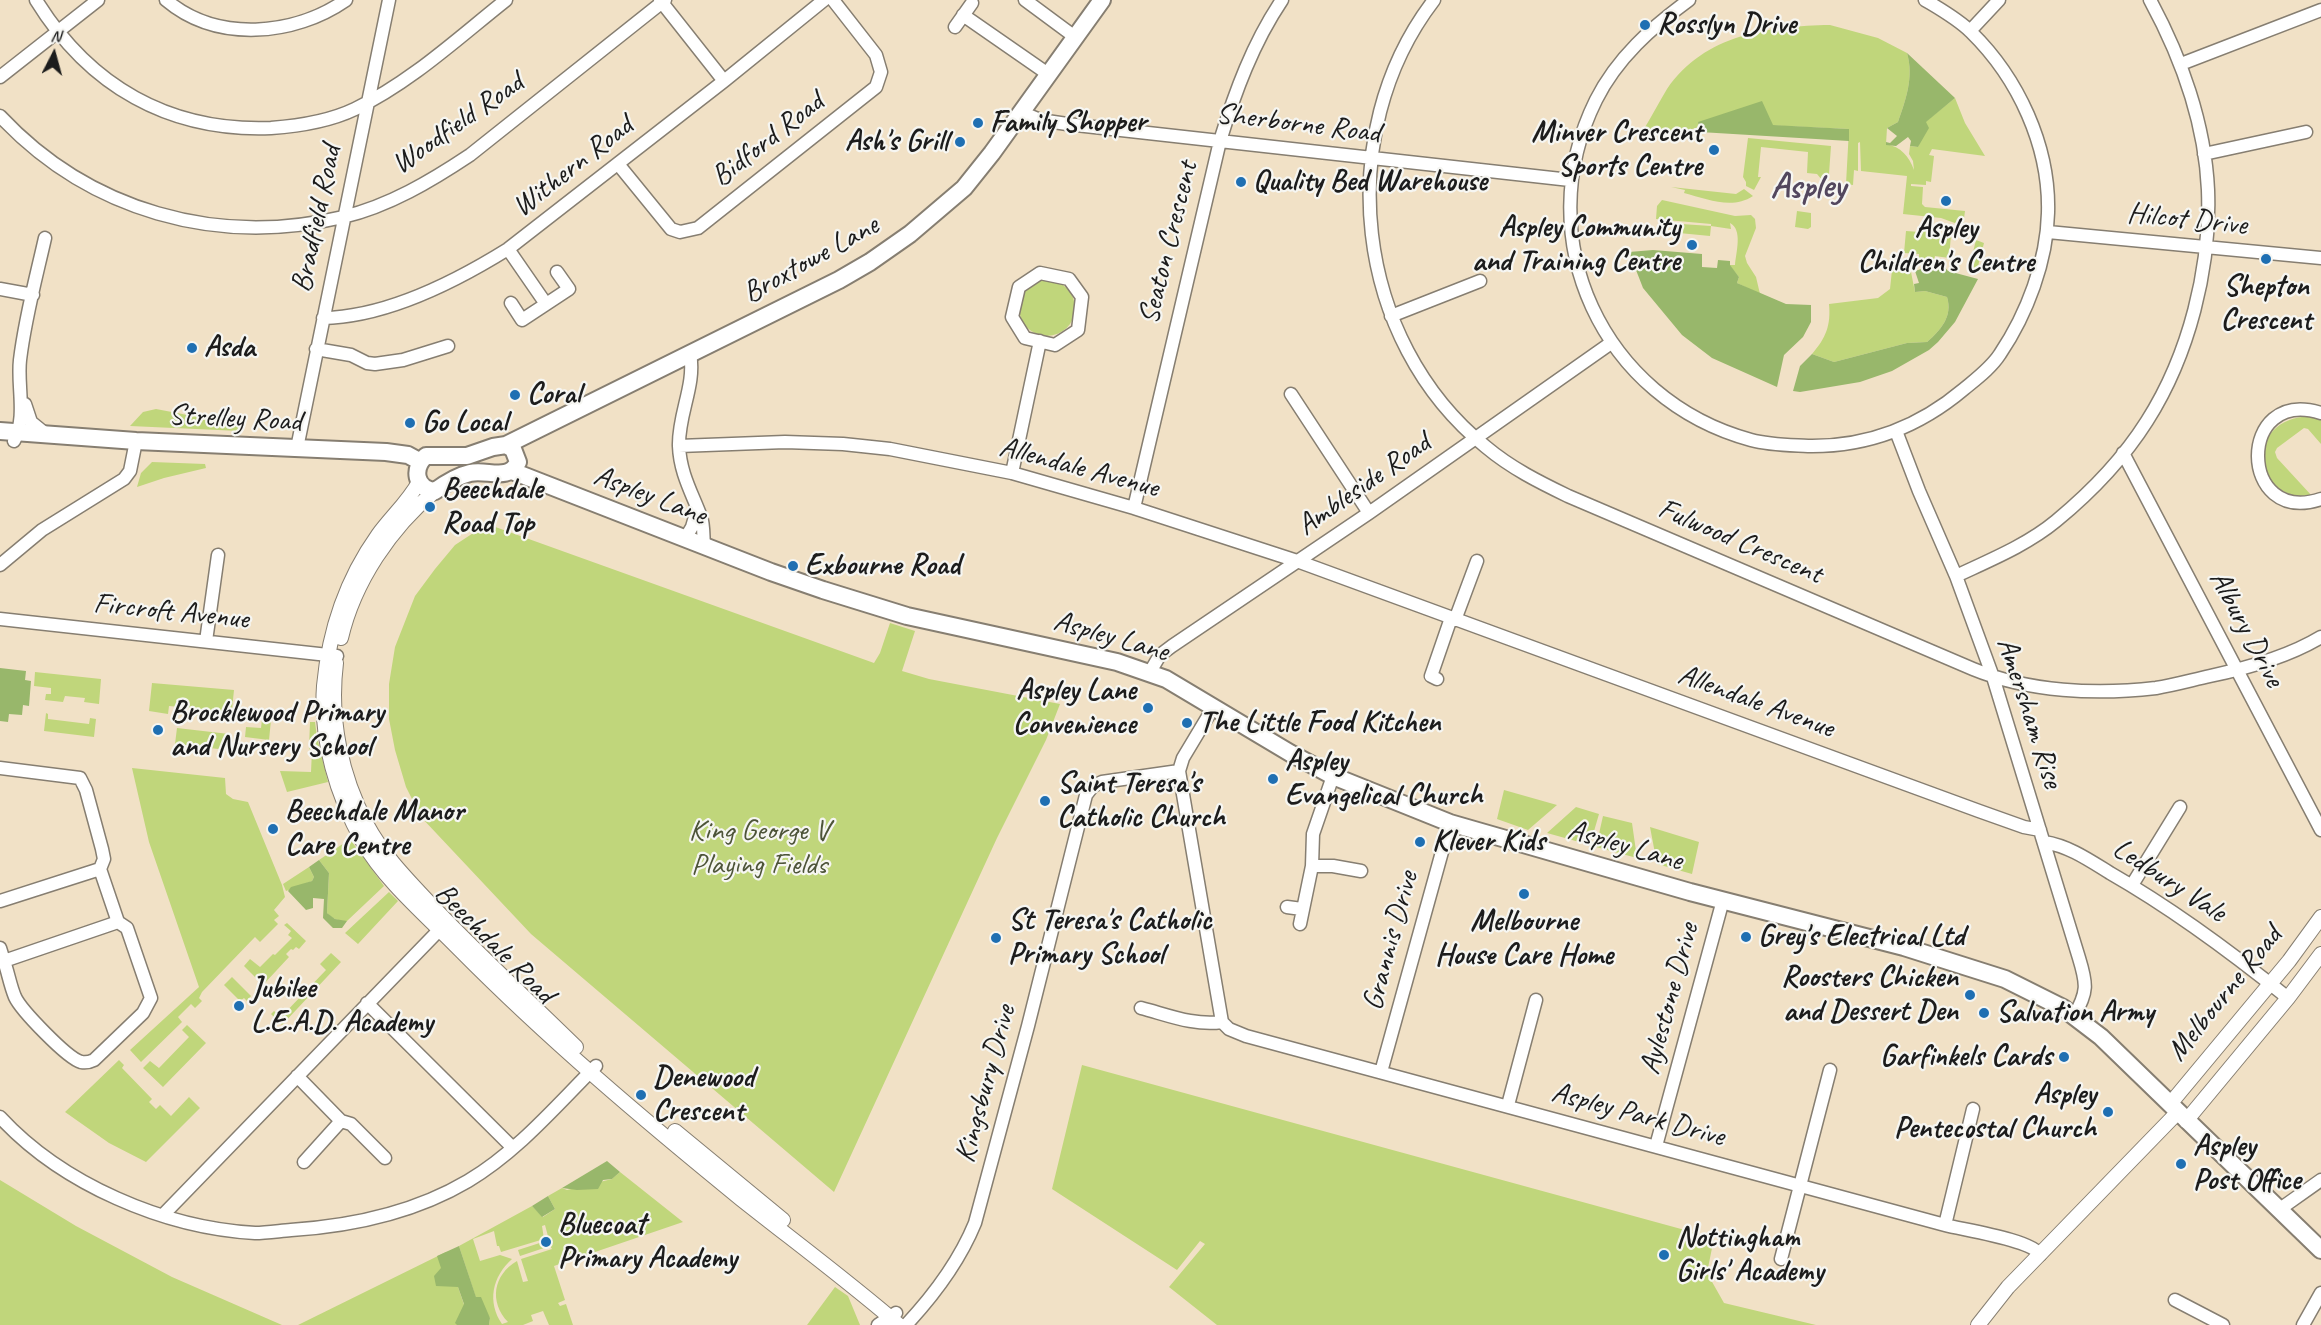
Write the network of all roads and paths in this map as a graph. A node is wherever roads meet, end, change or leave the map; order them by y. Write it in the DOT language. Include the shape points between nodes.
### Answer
graph roads {
  1 [pos="36,0"];
  2 [pos="98,0"];
  3 [pos="166,0"];
  4 [pos="346,0"];
  5 [pos="389,0"];
  6 [pos="506,0"];
  7 [pos="824,0"];
  8 [pos="833,0"];
  9 [pos="1025,0"];
  10 [pos="1102,0"];
  11 [pos="1282,0"];
  12 [pos="1434,0"];
  13 [pos="1689,0"];
  14 [pos="1924,0"];
  15 [pos="1999,0"];
  16 [pos="2150,0"];
  17 [pos="662,1"];
  18 [pos="972,3"];
  19 [pos="2321,10"];
  20 [pos="963,15"];
  21 [pos="955,27"];
  22 [pos="1970,31"];
  23 [pos="57,32"];
  24 [pos="1074,37"];
  25 [pos="2181,64"];
  26 [pos="1048,74"];
  27 [pos="0,77"];
  28 [pos="724,81"];
  29 [pos="368,101"];
  30 [pos="1021,112"];
  31 [pos="0,116"];
  32 [pos="2306,132"];
  33 [pos="1220,141"];
  34 [pos="2204,154"];
  35 [pos="1370,158"];
  36 [pos="618,164"];
  37 [pos="1570,180"];
  38 [pos="344,217"];
  39 [pos="2048,232"];
  40 [pos="45,238"];
  41 [pos="2206,248"];
  42 [pos="508,249"];
  43 [pos="2321,258"];
  44 [pos="557,272"];
  45 [pos="1480,281"];
  46 [pos="0,289"];
  47 [pos="33,295"];
  48 [pos="511,303"];
  49 [pos="546,304"];
  50 [pos="1391,316"];
  51 [pos="323,318"];
  52 [pos="1040,341"];
  53 [pos="1611,343"];
  54 [pos="448,346"];
  55 [pos="316,349"];
  56 [pos="690,354"];
  57 [pos="19,383"];
  58 [pos="1291,394"];
  59 [pos="2321,413"];
  60 [pos="1896,431"];
  61 [pos="9,435"];
  62 [pos="47,436"];
  63 [pos="1476,438"];
  64 [pos="136,441"];
  65 [pos="506,445"];
  66 [pos="679,446"];
  67 [pos="297,448"];
  68 [pos="2123,453"];
  69 [pos="420,461"];
  70 [pos="512,471"];
  71 [pos="1012,473"];
  72 [pos="419,482"];
  73 [pos="435,491"];
  74 [pos="2321,499"];
  75 [pos="1134,508"];
  76 [pos="697,510"];
  77 [pos="1369,513"];
  78 [pos="686,537"];
  79 [pos="704,545"];
  80 [pos="218,555"];
  81 [pos="1297,561"];
  82 [pos="1476,561"];
  83 [pos="0,566"];
  84 [pos="1956,576"];
  85 [pos="0,619"];
  86 [pos="1453,619"];
  87 [pos="2321,637"];
  88 [pos="206,641"];
  89 [pos="333,656"];
  90 [pos="2238,670"];
  91 [pos="1150,672"];
  92 [pos="1993,677"];
  93 [pos="1437,678"];
  94 [pos="1213,708"];
  95 [pos="0,768"];
  96 [pos="1179,771"];
  97 [pos="1333,776"];
  98 [pos="2181,807"];
  99 [pos="1450,823"];
  100 [pos="2040,830"];
  101 [pos="2321,830"];
  102 [pos="2044,842"];
  103 [pos="1312,866"];
  104 [pos="100,869"];
  105 [pos="1361,870"];
  106 [pos="2132,885"];
  107 [pos="1723,900"];
  108 [pos="0,901"];
  109 [pos="1287,907"];
  110 [pos="1302,909"];
  111 [pos="2321,917"];
  112 [pos="118,922"];
  113 [pos="1300,924"];
  114 [pos="444,926"];
  115 [pos="0,948"];
  116 [pos="2321,954"];
  117 [pos="4,961"];
  118 [pos="2269,983"];
  119 [pos="2288,998"];
  120 [pos="1536,1000"];
  121 [pos="367,1003"];
  122 [pos="1141,1008"];
  123 [pos="2074,1016"];
  124 [pos="1222,1022"];
  125 [pos="593,1069"];
  126 [pos="1830,1070"];
  127 [pos="1381,1072"];
  128 [pos="297,1076"];
  129 [pos="1508,1106"];
  130 [pos="1974,1109"];
  131 [pos="2178,1112"];
  132 [pos="0,1117"];
  133 [pos="341,1121"];
  134 [pos="1656,1146"];
  135 [pos="513,1148"];
  136 [pos="385,1158"];
  137 [pos="304,1162"];
  138 [pos="2321,1180"];
  139 [pos="1800,1186"];
  140 [pos="2280,1209"];
  141 [pos="163,1215"];
  142 [pos="1945,1225"];
  143 [pos="2321,1250"];
  144 [pos="2040,1255"];
  145 [pos="1781,1259"];
  146 [pos="2321,1293"];
  147 [pos="2175,1300"];
  148 [pos="898,1322"];
  149 [pos="1978,1325"];
  150 [pos="2223,1325"];
  151 [pos="2303,1325"];
  1 -- 23 [label="street"];
  2 -- 23 [label="street"];
  3 -- 4 [label="street" via="215,25 256,30 303,23"];
  5 -- 29 [label="street, Bradfield Road"];
  6 -- 29 [label="street" via="405,80"];
  7 -- 28 [label="street, Withern Road"];
  8 -- 36 [label="street, Bidford Road" via="876,55 881,72 876,87 698,228 680,232 671,229"];
  9 -- 24 [label="street"];
  10 -- 24 [label="main road, Broxtowe Lane"];
  11 -- 33 [label="street, Seaton Crescent" via="1255,48"];
  12 -- 35 [label="street, Fulwood Crescent" via="1394,71"];
  13 -- 37 [label="street" via="1658,22 1615,70 1596,100"];
  14 -- 22 [label="street"];
  15 -- 22 [label="street"];
  16 -- 25 [label="street"];
  17 -- 28 [label="street"];
  17 -- 38 [label="street, Woodfield Road" via="470,155 391,200"];
  18 -- 20 [label="street"];
  19 -- 25 [label="street"];
  20 -- 21 [label="street"];
  20 -- 26 [label="street"];
  22 -- 39 [label="street" via="1997,62 2031,120 2046,184"];
  23 -- 27 [label="street"];
  23 -- 29 [label="street" via="92,69 124,92 164,112 208,124 256,128 298,125 346,112"];
  24 -- 26 [label="main road, Broxtowe Lane"];
  25 -- 34 [label="street"];
  26 -- 30 [label="main road, Broxtowe Lane"];
  28 -- 36 [label="street, Withern Road"];
  29 -- 38 [label="street, Bradfield Road"];
  30 -- 33 [label="street, Sherborne Road" via="1067,124"];
  30 -- 56 [label="main road, Broxtowe Lane" via="964,188 910,234 838,280"];
  31 -- 38 [label="street, Woodfield Road" via="67,173 157,215 240,227 303,224"];
  32 -- 34 [label="street"];
  33 -- 35 [label="street, Sherborne Road"];
  33 -- 75 [label="street, Seaton Crescent"];
  34 -- 41 [label="street" via="2208,191"];
  35 -- 37 [label="street, Sherborne Road"];
  35 -- 50 [label="street, Fulwood Crescent" via="1368,191 1373,242"];
  36 -- 42 [label="street, Withern Road"];
  37 -- 53 [label="street" via="1569,209 1580,278"];
  38 -- 51 [label="street, Bradfield Road"];
  39 -- 41 [label="street, Hilcot Drive"];
  39 -- 60 [label="street" via="2029,297 1999,357 1946,404"];
  40 -- 47 [label="street"];
  41 -- 43 [label="street, Hilcot Drive"];
  41 -- 68 [label="street" via="2191,322 2179,355 2147,421"];
  42 -- 49 [label="street"];
  42 -- 51 [label="street, Withern Road" via="413,297 358,314"];
  44 -- 49 [label="street" via="569,289"];
  45 -- 50 [label="street"];
  46 -- 47 [label="street"];
  47 -- 57 [label="street"];
  48 -- 49 [label="street" via="522,320"];
  50 -- 63 [label="street, Fulwood Crescent" via="1421,374"];
  51 -- 55 [label="street, Bradfield Road"];
  52 -- 52 [label="street" via="1025,338 1013,321 1019,287 1040,273 1069,279 1082,297 1077,330 1059,344"];
  52 -- 71 [label="street"];
  53 -- 60 [label="street" via="1676,406 1752,441 1841,446"];
  53 -- 63 [label="street, Ambleside Road"];
  54 -- 55 [label="street" via="375,364"];
  55 -- 67 [label="street, Bradfield Road"];
  56 -- 65 [label="main road, Broxtowe Lane"];
  56 -- 66 [label="street" via="693,372 680,422"];
  57 -- 61 [label="street"];
  57 -- 62 [label="street" via="28,418"];
  58 -- 77 [label="street"];
  59 -- 74 [label="street" via="2295,410 2280,415 2268,425 2256,453 2264,483 2275,494 2304,503"];
  60 -- 84 [label="street, Amersham Rise"];
  61 -- 62 [label="main road, Strelley Road" via="36,441"];
  62 -- 64 [label="main road, Strelley Road"];
  63 -- 77 [label="street, Ambleside Road"];
  63 -- 92 [label="street, Fulwood Crescent" via="1514,468 1568,496"];
  64 -- 67 [label="main road, Strelley Road"];
  64 -- 83 [label="street" via="130,471 124,479 42,530"];
  65 -- 69 [label="main road, Broxtowe Lane" via="467,456 431,455"];
  65 -- 70 [label="main road" via="518,458"];
  66 -- 71 [label="street, Allendale Avenue" via="843,444 890,449"];
  66 -- 76 [label="street" via="684,480"];
  67 -- 69 [label="main road, Strelley Road" via="408,455"];
  68 -- 84 [label="street" via="2054,523 2007,552"];
  68 -- 90 [label="street, Albury Drive"];
  69 -- 72 [label="main road"];
  70 -- 73 [label="main road" via="473,472"];
  70 -- 78 [label="main road, Aspley Lane"];
  71 -- 75 [label="street, Allendale Avenue"];
  72 -- 73 [label="main road"];
  72 -- 89 [label="street, Beechdale Road" via="353,576 334,626"];
  73 -- 89 [label="street, Beechdale Road" via="418,504 371,565"];
  75 -- 81 [label="street, Allendale Avenue"];
  76 -- 78 [label="street"];
  76 -- 79 [label="street" via="702,519"];
  77 -- 81 [label="street, Ambleside Road"];
  78 -- 79 [label="main road, Aspley Lane"];
  79 -- 91 [label="main road, Aspley Lane" via="771,572 907,616 1076,651"];
  80 -- 88 [label="street"];
  81 -- 86 [label="street, Allendale Avenue"];
  81 -- 91 [label="street, Ambleside Road" via="1160,655"];
  82 -- 86 [label="street"];
  84 -- 92 [label="street, Amersham Rise"];
  85 -- 88 [label="street, Fircroft Avenue"];
  86 -- 93 [label="street" via="1431,676"];
  86 -- 100 [label="street, Allendale Avenue" via="1979,812"];
  87 -- 90 [label="street, Fulwood Crescent" via="2303,648"];
  88 -- 89 [label="street, Fircroft Avenue"];
  89 -- 114 [label="street, Beechdale Road" via="324,685 325,730 329,756 347,810 364,844 384,870"];
  90 -- 92 [label="street, Fulwood Crescent" via="2128,690 2085,691"];
  90 -- 101 [label="street, Albury Drive"];
  91 -- 94 [label="main road, Aspley Lane"];
  92 -- 100 [label="street, Amersham Rise"];
  94 -- 96 [label="street"];
  94 -- 97 [label="main road, Aspley Lane"];
  95 -- 104 [label="street" via="80,778 87,790 102,849"];
  96 -- 124 [label="street"];
  96 -- 148 [label="street, Kingsbury Drive" via="1102,782 1086,795 975,1223 950,1273"];
  97 -- 99 [label="main road, Aspley Lane"];
  97 -- 103 [label="street" via="1313,834"];
  98 -- 106 [label="street"];
  99 -- 107 [label="main road, Aspley Lane"];
  99 -- 127 [label="street, Grannis Drive"];
  100 -- 102 [label="street, Amersham Rise"];
  102 -- 106 [label="street, Ledbury Vale" via="2066,848"];
  102 -- 123 [label="street, Amersham Rise" via="2086,980 2084,999"];
  103 -- 105 [label="street"];
  103 -- 110 [label="street"];
  104 -- 108 [label="street"];
  104 -- 112 [label="street"];
  106 -- 118 [label="street, Ledbury Vale"];
  107 -- 123 [label="main road, Aspley Lane" via="1904,947 2005,979"];
  107 -- 134 [label="street, Aylestone Drive"];
  109 -- 110 [label="street"];
  110 -- 113 [label="street"];
  111 -- 118 [label="street, Melbourne Road"];
  112 -- 117 [label="street"];
  112 -- 117 [label="street" via="126,928 151,998 143,1013 88,1063 67,1054 25,1011 15,995"];
  114 -- 121 [label="street"];
  114 -- 125 [label="street, Beechdale Road" via="509,1000"];
  115 -- 117 [label="street"];
  116 -- 119 [label="street, Melbourne Road"];
  118 -- 119 [label="street, Ledbury Vale"];
  118 -- 131 [label="street, Melbourne Road"];
  119 -- 131 [label="street, Melbourne Road"];
  120 -- 129 [label="street"];
  121 -- 128 [label="street"];
  121 -- 135 [label="street"];
  122 -- 124 [label="street" via="1196,1023"];
  123 -- 131 [label="main road, Aspley Lane"];
  124 -- 127 [label="street, Aspley Park Drive" via="1228,1029 1246,1036"];
  125 -- 135 [label="street"];
  125 -- 148 [label="street, Beechdale Road" via="741,1199"];
  126 -- 139 [label="street"];
  127 -- 129 [label="street, Aspley Park Drive"];
  128 -- 133 [label="street"];
  128 -- 141 [label="street"];
  129 -- 134 [label="street, Aspley Park Drive"];
  130 -- 142 [label="street"];
  131 -- 140 [label="main road, Aspley Lane"];
  131 -- 144 [label="street"];
  132 -- 141 [label="street" via="66,1172"];
  133 -- 136 [label="street" via="351,1124"];
  133 -- 137 [label="street"];
  134 -- 139 [label="street, Aspley Park Drive"];
  135 -- 141 [label="street" via="441,1195 357,1223 256,1233 208,1227"];
  138 -- 140 [label="street"];
  139 -- 142 [label="street, Aspley Park Drive"];
  139 -- 145 [label="street"];
  140 -- 143 [label="main road, Aspley Lane"];
  142 -- 144 [label="street, Aspley Park Drive" via="2025,1244"];
  144 -- 149 [label="street"];
  146 -- 151 [label="street"];
  147 -- 150 [label="street"];
}
